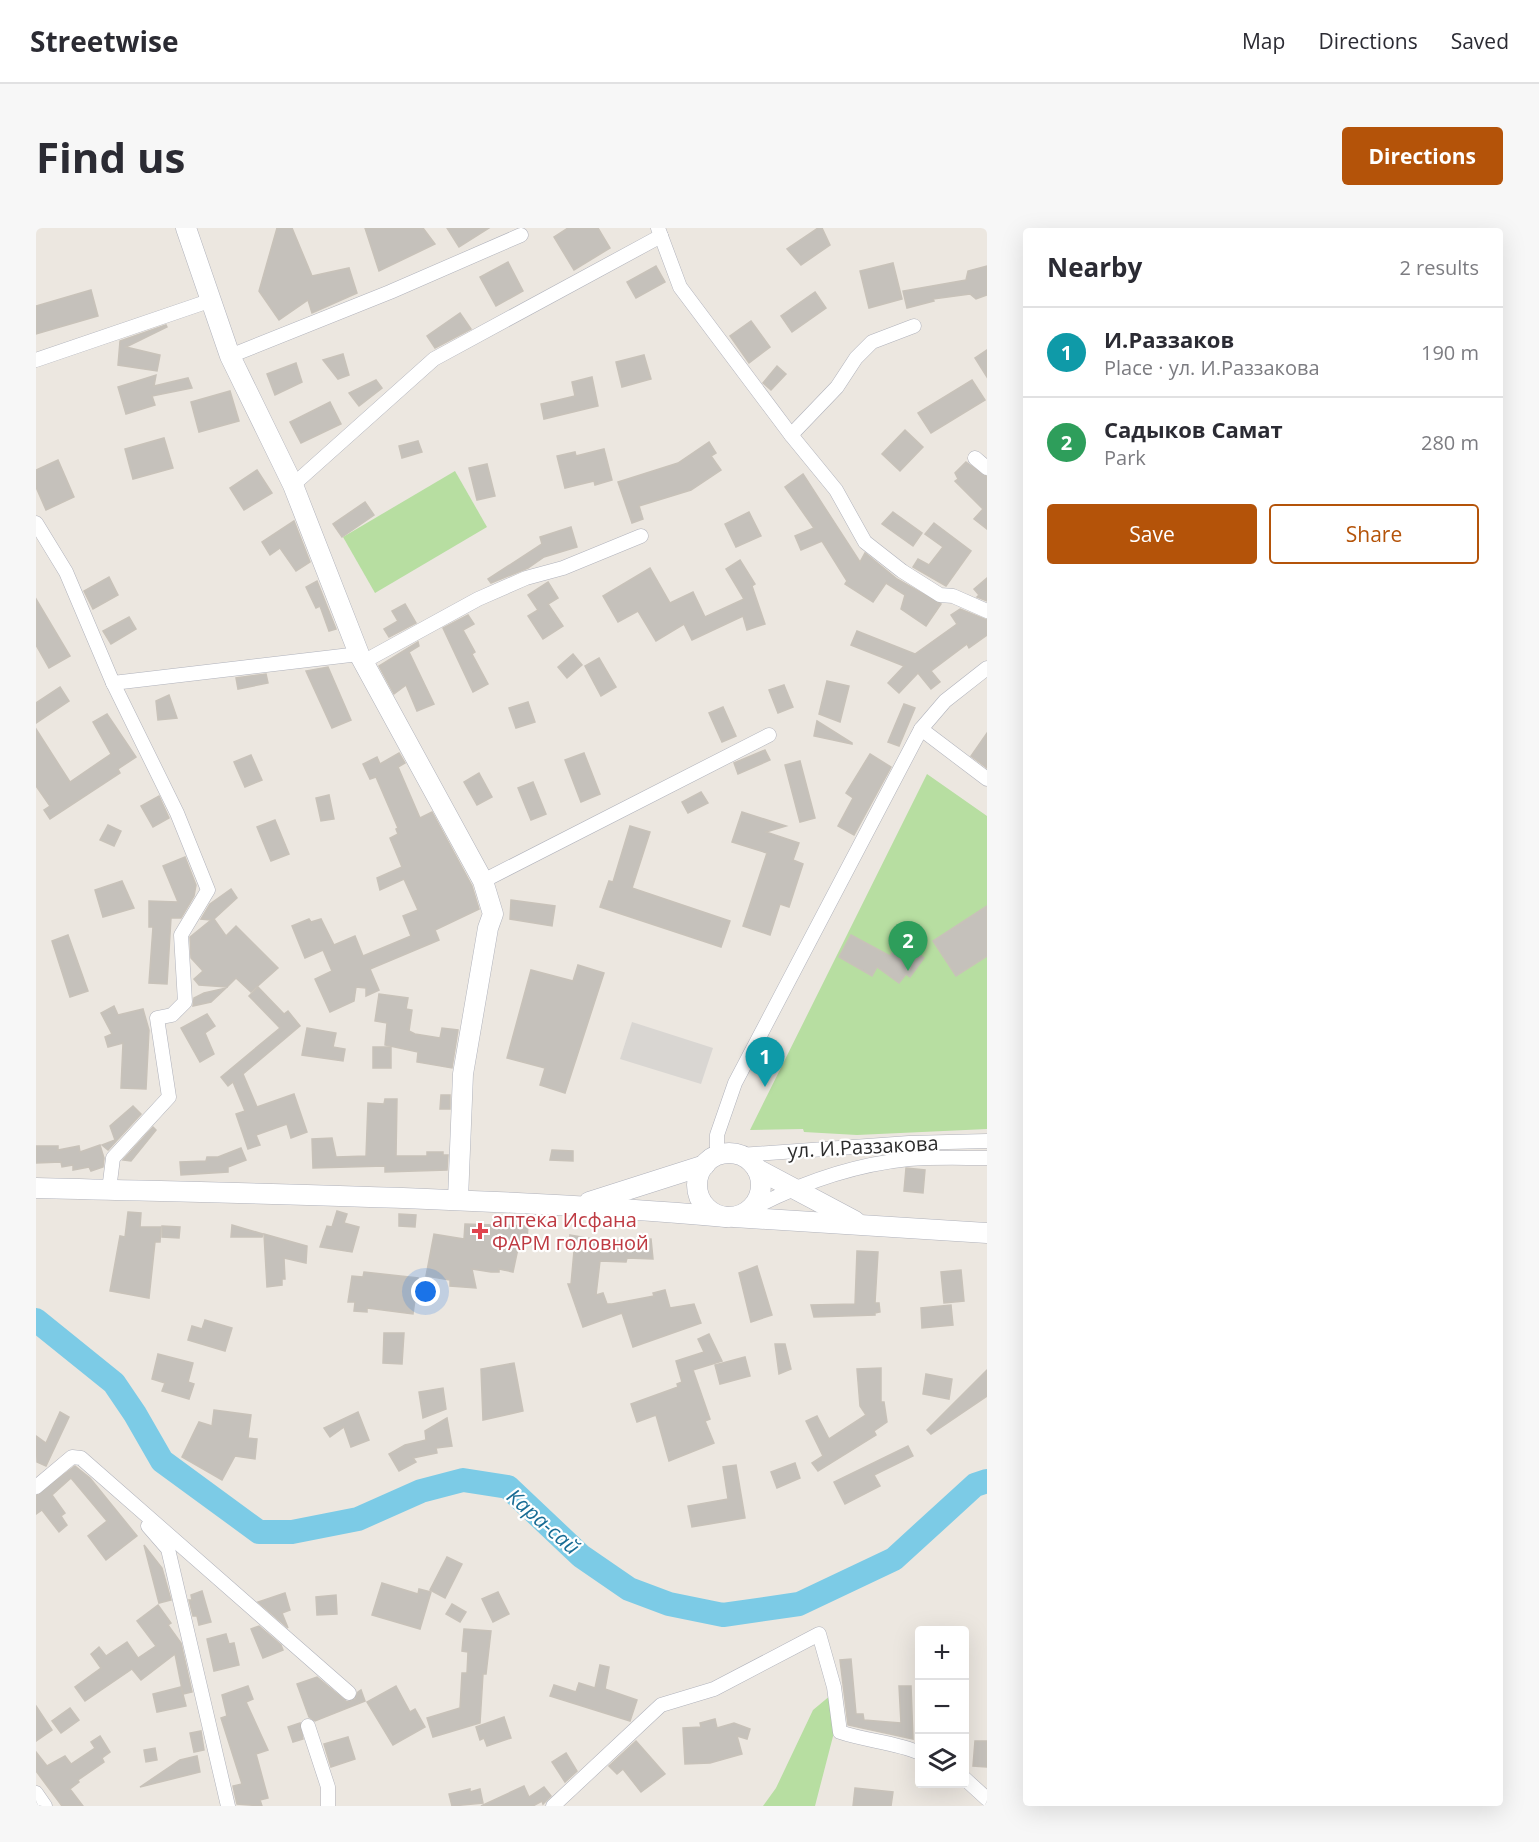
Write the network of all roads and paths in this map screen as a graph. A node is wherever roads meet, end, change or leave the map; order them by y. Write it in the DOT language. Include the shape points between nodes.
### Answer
graph roads {
  1 [pos="186,228"];
  2 [pos="660,232"];
  3 [pos="520,235"];
  4 [pos="209,301"];
  5 [pos="914,326"];
  6 [pos="230,356"];
  7 [pos="36,360"];
  8 [pos="791,435"];
  9 [pos="975,458"];
  10 [pos="987,468"];
  11 [pos="293,485"];
  12 [pos="36,523"];
  13 [pos="641,536"];
  14 [pos="987,611"];
  15 [pos="361,658"];
  16 [pos="987,668"];
  17 [pos="113,683"];
  18 [pos="921,729"];
  19 [pos="769,735"];
  20 [pos="987,779"];
  21 [pos="483,880"];
  22 [pos="987,1141"];
  23 [pos="740,1155"];
  24 [pos="987,1158"];
  25 [pos="711,1160"];
  26 [pos="757,1169"];
  27 [pos="36,1188"];
  28 [pos="789,1189"];
  29 [pos="109,1190"];
  30 [pos="458,1199"];
  31 [pos="581,1204"];
  32 [pos="736,1215"];
  33 [pos="866,1227"];
  34 [pos="987,1233"];
  35 [pos="81,1458"];
  36 [pos="36,1487"];
  37 [pos="349,1693"];
  38 [pos="308,1726"];
  39 [pos="915,1751"];
  40 [pos="969,1783"];
  41 [pos="36,1793"];
  42 [pos="987,1799"];
  43 [pos="45,1806"];
  44 [pos="228,1806"];
  45 [pos="328,1806"];
  46 [pos="553,1806"];
  1 -- 4 [label="main road"];
  2 -- 8 [label="street" via="680,287"];
  2 -- 11 [label="street" via="434,359"];
  3 -- 6 [label="street"];
  4 -- 6 [label="main road"];
  4 -- 7 [label="street"];
  5 -- 8 [label="street" via="872,342 837,387"];
  6 -- 11 [label="main road"];
  8 -- 14 [label="street" via="836,490 866,542 940,596 953,596"];
  9 -- 10 [label="street"];
  11 -- 15 [label="main road"];
  12 -- 17 [label="street" via="66,572"];
  13 -- 15 [label="street" via="563,568 526,578"];
  15 -- 17 [label="street"];
  15 -- 21 [label="main road"];
  16 -- 18 [label="street" via="945,701"];
  17 -- 29 [label="street" via="177,813 208,890 181,935 185,1002 172,1015 157,1018 169,1098 113,1158"];
  18 -- 20 [label="street"];
  18 -- 25 [label="street" via="735,1083"];
  19 -- 21 [label="street"];
  21 -- 30 [label="main road" via="493,914 463,1074"];
  22 -- 23 [label="street, ул. И.Раззакова"];
  23 -- 25 [label="main road"];
  23 -- 26 [label="main road"];
  24 -- 28 [label="street, ул. И.Раззакова" via="908,1159 828,1175"];
  25 -- 31 [label="main road"];
  25 -- 32 [label="main road" via="697,1186 701,1201 712,1212"];
  26 -- 28 [label="main road"];
  26 -- 32 [label="main road" via="760,1192"];
  27 -- 29 [label="main road"];
  28 -- 32 [label="street, ул. И.Раззакова"];
  28 -- 33 [label="main road"];
  29 -- 30 [label="main road"];
  30 -- 31 [label="main road"];
  31 -- 32 [label="main road"];
  32 -- 33 [label="main road"];
  33 -- 34 [label="main road"];
  35 -- 36 [label="street" via="72,1457"];
  35 -- 37 [label="street"];
  35 -- 44 [label="street" via="122,1495 168,1549"];
  38 -- 45 [label="street" via="328,1787"];
  39 -- 46 [label="street" via="840,1732 834,1687 819,1634 714,1689 661,1705"];
  40 -- 42 [label="street"];
  41 -- 43 [label="street"];
}
